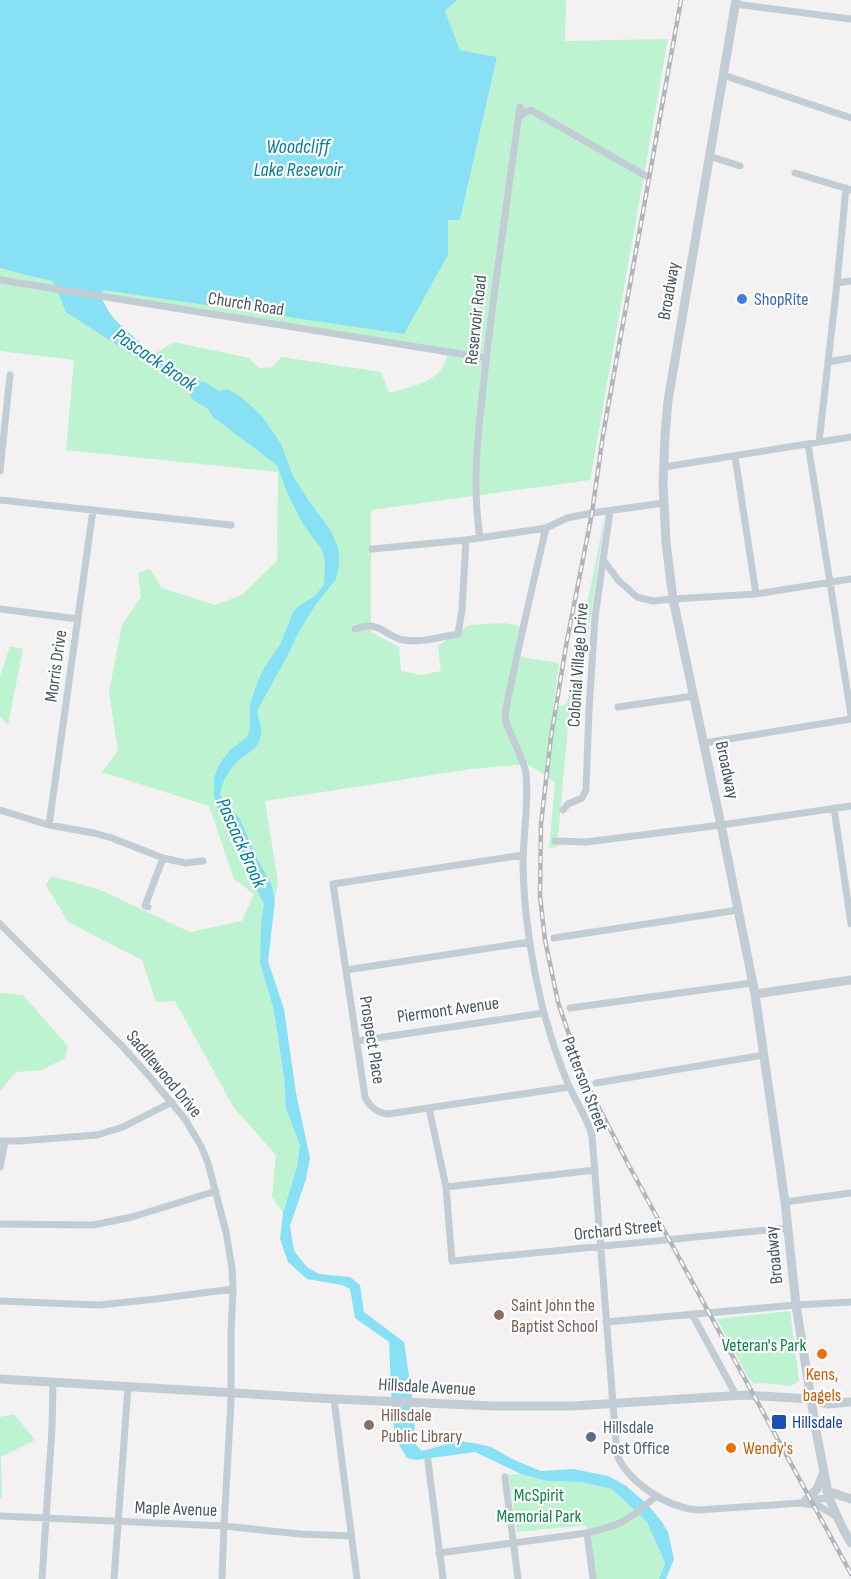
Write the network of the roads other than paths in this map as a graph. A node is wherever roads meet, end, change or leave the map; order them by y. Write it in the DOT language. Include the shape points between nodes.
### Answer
graph roads {
  1 [pos="735,2"];
  2 [pos="851,19"];
  3 [pos="723,75"];
  4 [pos="520,107"];
  5 [pos="519,117"];
  6 [pos="851,117"];
  7 [pos="709,156"];
  8 [pos="740,166"];
  9 [pos="795,173"];
  10 [pos="646,176"];
  11 [pos="848,189"];
  12 [pos="0,280"];
  13 [pos="851,281"];
  14 [pos="837,283"];
  15 [pos="486,358"];
  16 [pos="851,358"];
  17 [pos="828,362"];
  18 [pos="10,375"];
  19 [pos="851,437"];
  20 [pos="819,442"];
  21 [pos="808,444"];
  22 [pos="735,456"];
  23 [pos="664,467"];
  24 [pos="0,471"];
  25 [pos="0,500"];
  26 [pos="664,503"];
  27 [pos="93,510"];
  28 [pos="610,511"];
  29 [pos="231,525"];
  30 [pos="546,528"];
  31 [pos="480,538"];
  32 [pos="466,540"];
  33 [pos="372,549"];
  34 [pos="604,561"];
  35 [pos="851,579"];
  36 [pos="830,582"];
  37 [pos="756,594"];
  38 [pos="673,598"];
  39 [pos="0,609"];
  40 [pos="78,619"];
  41 [pos="355,629"];
  42 [pos="694,696"];
  43 [pos="618,707"];
  44 [pos="851,717"];
  45 [pos="704,743"];
  46 [pos="851,806"];
  47 [pos="834,808"];
  48 [pos="0,810"];
  49 [pos="563,810"];
  50 [pos="49,825"];
  51 [pos="722,825"];
  52 [pos="555,841"];
  53 [pos="523,855"];
  54 [pos="163,858"];
  55 [pos="203,861"];
  56 [pos="148,907"];
  57 [pos="738,909"];
  58 [pos="0,924"];
  59 [pos="851,924"];
  60 [pos="554,938"];
  61 [pos="530,942"];
  62 [pos="346,970"];
  63 [pos="851,980"];
  64 [pos="752,983"];
  65 [pos="755,994"];
  66 [pos="570,1008"];
  67 [pos="544,1013"];
  68 [pos="357,1041"];
  69 [pos="764,1055"];
  70 [pos="596,1083"];
  71 [pos="569,1086"];
  72 [pos="172,1102"];
  73 [pos="429,1108"];
  74 [pos="2,1141"];
  75 [pos="0,1167"];
  76 [pos="595,1170"];
  77 [pos="446,1187"];
  78 [pos="216,1191"];
  79 [pos="851,1193"];
  80 [pos="785,1202"];
  81 [pos="0,1224"];
  82 [pos="788,1228"];
  83 [pos="601,1247"];
  84 [pos="233,1289"];
  85 [pos="0,1301"];
  86 [pos="851,1302"];
  87 [pos="796,1305"];
  88 [pos="692,1314"];
  89 [pos="606,1322"];
  90 [pos="0,1379"];
  91 [pos="53,1382"];
  92 [pos="128,1387"];
  93 [pos="231,1393"];
  94 [pos="736,1395"];
  95 [pos="334,1399"];
  96 [pos="810,1399"];
  97 [pos="851,1402"];
  98 [pos="613,1404"];
  99 [pos="428,1461"];
  100 [pos="824,1472"];
  101 [pos="505,1477"];
  102 [pos="828,1495"];
  103 [pos="656,1496"];
  104 [pos="851,1499"];
  105 [pos="803,1502"];
  106 [pos="0,1516"];
  107 [pos="837,1517"];
  108 [pos="45,1518"];
  109 [pos="118,1522"];
  110 [pos="224,1526"];
  111 [pos="587,1533"];
  112 [pos="351,1536"];
  113 [pos="513,1543"];
  114 [pos="851,1543"];
  115 [pos="439,1553"];
  116 [pos="42,1579"];
  117 [pos="114,1579"];
  118 [pos="222,1579"];
  119 [pos="357,1579"];
  120 [pos="443,1579"];
  121 [pos="518,1579"];
  122 [pos="593,1579"];
  1 -- 2 [label="street"];
  1 -- 3 [label="street, Broadway"];
  3 -- 6 [label="street"];
  3 -- 7 [label="street, Broadway"];
  4 -- 5 [label="street, Reservoir Road"];
  5 -- 10 [label="street" via="531,110"];
  5 -- 15 [label="street, Reservoir Road"];
  7 -- 8 [label="street"];
  7 -- 23 [label="street, Broadway" via="672,378"];
  9 -- 11 [label="street"];
  11 -- 14 [label="street"];
  12 -- 15 [label="street, Church Road"];
  13 -- 14 [label="street"];
  14 -- 17 [label="street"];
  15 -- 31 [label="street, Reservoir Road" via="475,474"];
  16 -- 17 [label="street"];
  17 -- 20 [label="street"];
  18 -- 24 [label="street"];
  19 -- 20 [label="street"];
  20 -- 21 [label="street"];
  21 -- 22 [label="street"];
  21 -- 36 [label="street"];
  22 -- 23 [label="street"];
  22 -- 37 [label="street"];
  23 -- 26 [label="street, Broadway"];
  25 -- 27 [label="street"];
  26 -- 28 [label="street"];
  26 -- 38 [label="street, Broadway"];
  27 -- 29 [label="street"];
  27 -- 40 [label="street, Morris Drive"];
  28 -- 30 [label="street" via="567,518"];
  28 -- 34 [label="street, Colonial Village Drive"];
  30 -- 31 [label="street"];
  30 -- 53 [label="street, Patterson Street" via="505,718 526,773"];
  31 -- 32 [label="street"];
  32 -- 33 [label="street"];
  32 -- 41 [label="street" via="458,634 411,641 373,626"];
  34 -- 38 [label="street" via="637,597 653,601"];
  34 -- 49 [label="street, Colonial Village Drive" via="595,617 586,790 582,798"];
  35 -- 36 [label="street"];
  36 -- 37 [label="street"];
  36 -- 44 [label="street"];
  37 -- 38 [label="street"];
  38 -- 42 [label="street, Broadway"];
  39 -- 40 [label="street"];
  40 -- 50 [label="street, Morris Drive"];
  42 -- 43 [label="street"];
  42 -- 45 [label="street, Broadway"];
  44 -- 45 [label="street"];
  45 -- 51 [label="street, Broadway"];
  46 -- 47 [label="street"];
  47 -- 51 [label="street"];
  47 -- 59 [label="street"];
  48 -- 50 [label="street"];
  50 -- 54 [label="street" via="112,838"];
  51 -- 52 [label="street" via="586,842"];
  51 -- 57 [label="street, Broadway"];
  53 -- 61 [label="street, Patterson Street"];
  53 -- 62 [label="street, Prospect Place" via="333,884"];
  54 -- 55 [label="street" via="185,863"];
  54 -- 56 [label="street" via="145,906"];
  57 -- 60 [label="street"];
  57 -- 64 [label="street, Broadway"];
  58 -- 72 [label="street, Saddlewood Drive"];
  61 -- 62 [label="street"];
  61 -- 67 [label="street, Patterson Street"];
  62 -- 68 [label="street, Prospect Place"];
  63 -- 65 [label="street"];
  64 -- 65 [label="street, Broadway"];
  64 -- 66 [label="street"];
  65 -- 69 [label="street, Broadway"];
  67 -- 68 [label="street, Piermont Avenue"];
  67 -- 71 [label="street, Patterson Street"];
  68 -- 73 [label="street, Prospect Place" via="365,1097 372,1108 388,1114"];
  69 -- 70 [label="street"];
  69 -- 80 [label="street, Broadway"];
  71 -- 73 [label="street, Prospect Place"];
  71 -- 76 [label="street, Patterson Street" via="588,1123"];
  72 -- 74 [label="street" via="123,1127 97,1135"];
  72 -- 78 [label="street, Saddlewood Drive" via="201,1146"];
  73 -- 77 [label="street"];
  74 -- 75 [label="street"];
  76 -- 77 [label="street"];
  76 -- 83 [label="street, Patterson Street"];
  77 -- 83 [label="street, Orchard Street" via="452,1261"];
  78 -- 81 [label="street" via="93,1225"];
  78 -- 84 [label="street, Saddlewood Drive" via="228,1241"];
  79 -- 80 [label="street"];
  80 -- 82 [label="street, Broadway"];
  82 -- 83 [label="street, Orchard Street"];
  82 -- 87 [label="street, Broadway"];
  83 -- 89 [label="street, Patterson Street"];
  84 -- 85 [label="street" via="99,1305"];
  84 -- 93 [label="street, Saddlewood Drive"];
  86 -- 87 [label="street"];
  87 -- 88 [label="street"];
  87 -- 96 [label="street, Broadway"];
  88 -- 89 [label="street"];
  88 -- 94 [label="street"];
  89 -- 98 [label="street, Patterson Street"];
  90 -- 91 [label="street, Hillsdale Avenue"];
  91 -- 92 [label="street, Hillsdale Avenue"];
  91 -- 108 [label="street"];
  92 -- 93 [label="street, Hillsdale Avenue"];
  92 -- 109 [label="street"];
  93 -- 95 [label="street, Hillsdale Avenue"];
  93 -- 110 [label="street, Saddlewood Drive"];
  94 -- 96 [label="street, Hillsdale Avenue"];
  94 -- 98 [label="street, Hillsdale Avenue"];
  95 -- 98 [label="street, Hillsdale Avenue" via="521,1407"];
  95 -- 112 [label="street"];
  96 -- 97 [label="street, Hillsdale Avenue" via="827,1404"];
  96 -- 100 [label="street, Broadway"];
  98 -- 103 [label="street, Patterson Street" via="621,1465"];
  99 -- 115 [label="street"];
  100 -- 102 [label="street, Broadway"];
  100 -- 105 [label="street" via="817,1489"];
  101 -- 113 [label="street"];
  102 -- 104 [label="street"];
  102 -- 105 [label="street"];
  102 -- 107 [label="street, Broadway"];
  103 -- 105 [label="street" via="676,1506 698,1510"];
  103 -- 111 [label="street" via="617,1525"];
  104 -- 107 [label="street" via="843,1504"];
  105 -- 107 [label="street"];
  106 -- 108 [label="street, Maple Avenue"];
  107 -- 114 [label="street, Broadway"];
  108 -- 109 [label="street, Maple Avenue"];
  108 -- 116 [label="street"];
  109 -- 110 [label="street, Maple Avenue"];
  109 -- 117 [label="street"];
  110 -- 112 [label="street, Maple Avenue"];
  110 -- 118 [label="street, Saddlewood Drive"];
  111 -- 113 [label="street"];
  111 -- 122 [label="street"];
  112 -- 119 [label="street"];
  113 -- 115 [label="street"];
  113 -- 121 [label="street"];
  115 -- 120 [label="street"];
}
